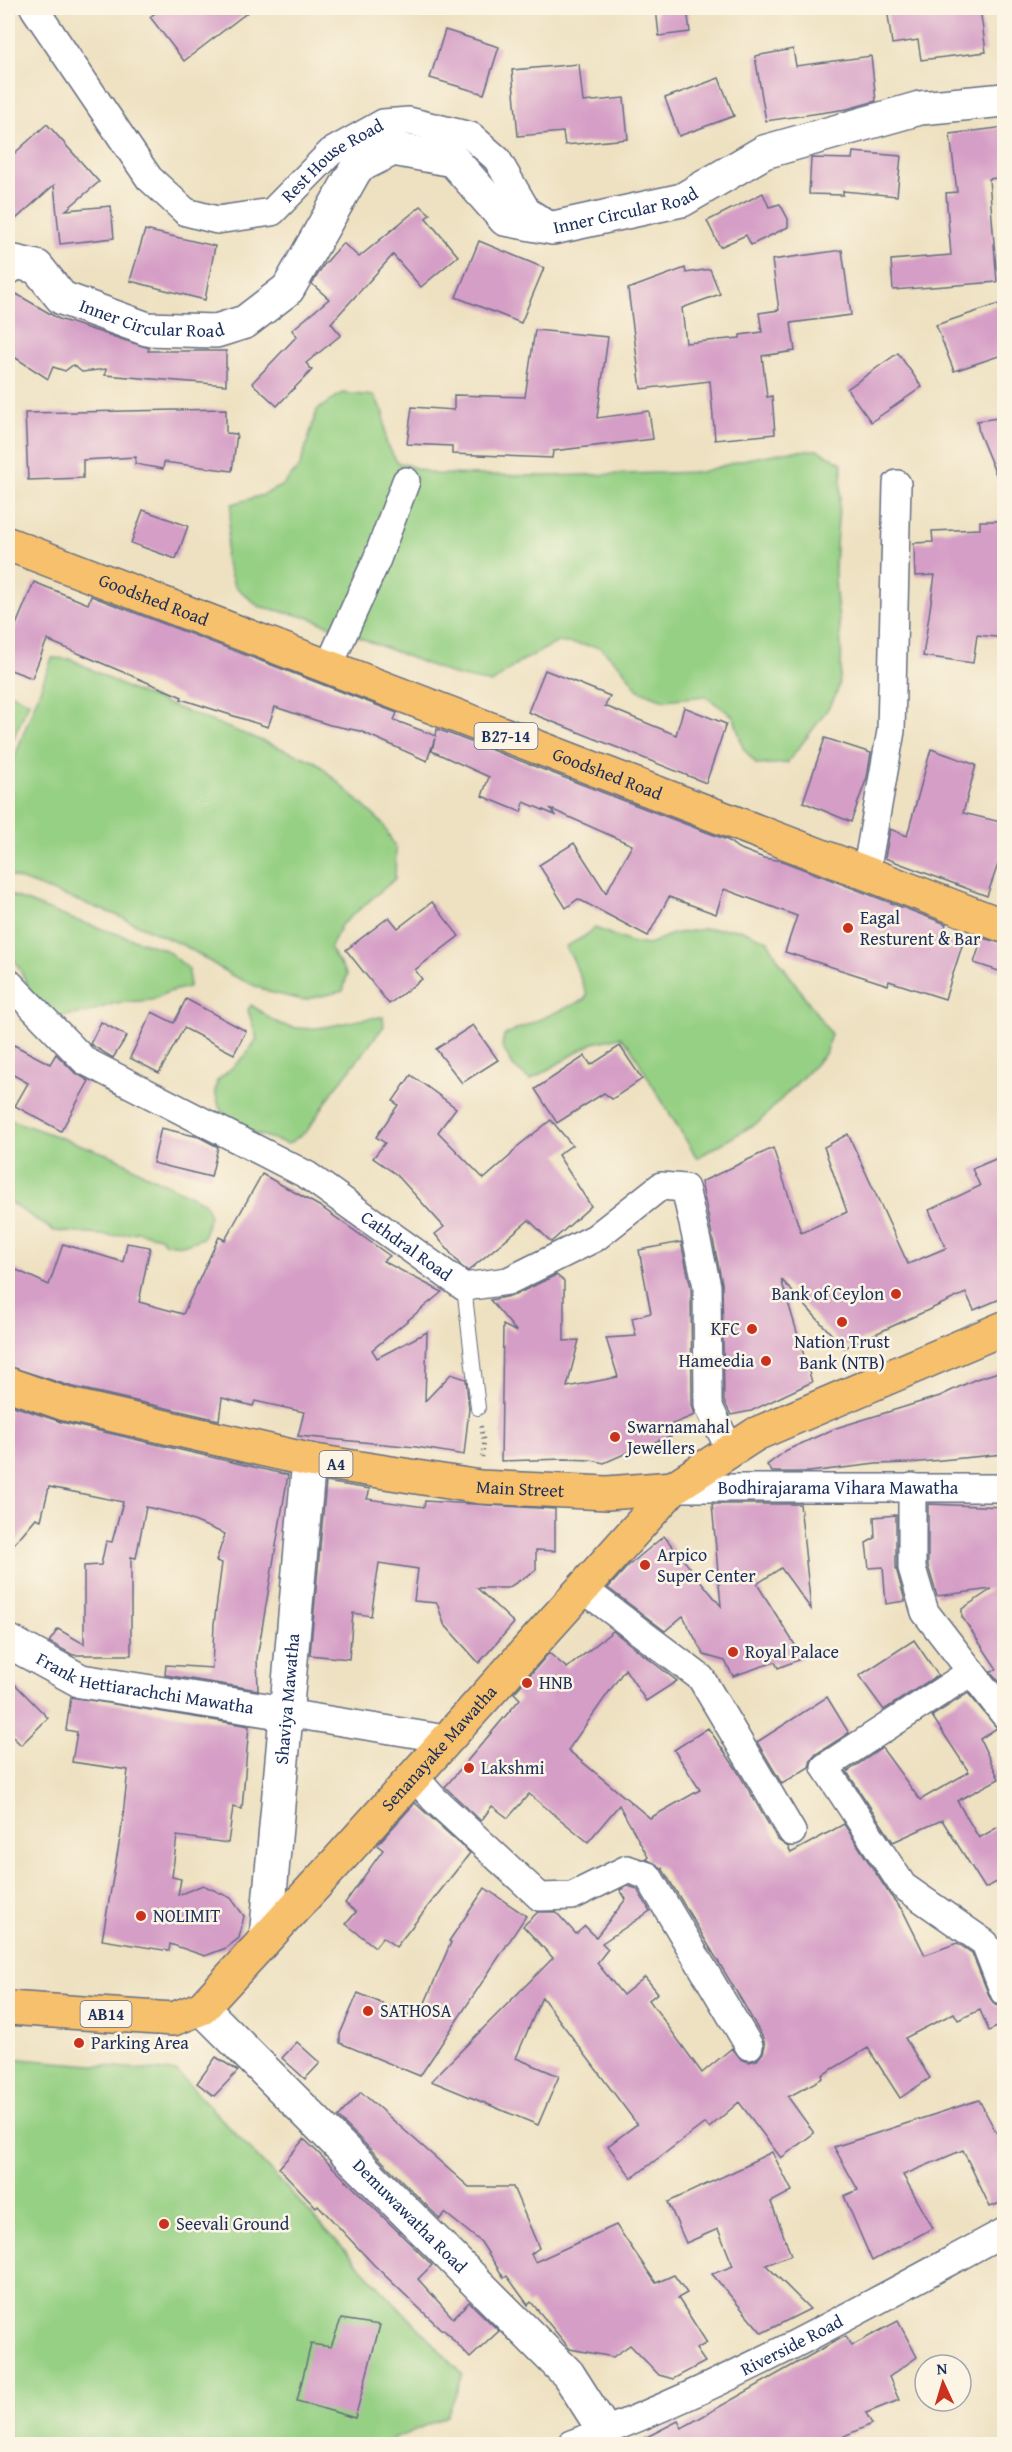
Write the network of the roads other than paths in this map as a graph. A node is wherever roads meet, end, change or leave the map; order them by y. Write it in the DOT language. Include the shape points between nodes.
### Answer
graph roads {
  1 [pos="34,8"];
  2 [pos="1005,100"];
  3 [pos="553,228"];
  4 [pos="8,268"];
  5 [pos="406,481"];
  6 [pos="897,484"];
  7 [pos="8,544"];
  8 [pos="328,668"];
  9 [pos="866,873"];
  10 [pos="1005,926"];
  11 [pos="8,982"];
  12 [pos="464,1287"];
  13 [pos="1005,1328"];
  14 [pos="8,1384"];
  15 [pos="478,1408"];
  16 [pos="730,1450"];
  17 [pos="309,1460"];
  18 [pos="912,1486"];
  19 [pos="673,1488"];
  20 [pos="1005,1488"];
  21 [pos="582,1588"];
  22 [pos="8,1641"];
  23 [pos="971,1672"];
  24 [pos="286,1713"];
  25 [pos="1005,1714"];
  26 [pos="446,1739"];
  27 [pos="413,1775"];
  28 [pos="792,1832"];
  29 [pos="266,1938"];
  30 [pos="1005,1992"];
  31 [pos="8,2008"];
  32 [pos="202,2008"];
  33 [pos="749,2046"];
  34 [pos="1005,2232"];
  35 [pos="607,2438"];
  36 [pos="571,2445"];
  1 -- 3 [label="street, Rest House Road" via="149,178 186,212 217,220 272,212 331,152 383,123 409,121 471,136 497,159 527,211"];
  2 -- 3 [label="street, Inner Circular Road" via="920,108 764,152 682,200"];
  3 -- 4 [label="street, Inner Circular Road" via="505,219 453,160 393,149 357,167 288,290 245,322 216,332 147,329 62,298 37,267 15,262"];
  5 -- 8 [label="street" via="377,559"];
  6 -- 9 [label="street" via="891,731"];
  7 -- 8 [label="main road, Goodshed Road / B27-14"];
  8 -- 9 [label="main road, Goodshed Road / B27-14"];
  9 -- 10 [label="main road, Goodshed Road / B27-14"];
  11 -- 12 [label="street, Cathdral Road" via="85,1061 307,1175"];
  12 -- 15 [label="lane"];
  12 -- 16 [label="street, Cathdral Road" via="508,1281 595,1238 661,1186 685,1188 707,1286 708,1405"];
  13 -- 16 [label="main road, Main Street / A4" via="796,1416"];
  14 -- 17 [label="main road, Main Street / A4" via="65,1404"];
  16 -- 19 [label="main road, Main Street / A4"];
  17 -- 19 [label="main road, Main Street / A4" via="480,1487 607,1494"];
  17 -- 24 [label="street, Shaviya Mawatha"];
  18 -- 19 [label="street, Bodhirajarama Vihara Mawatha"];
  18 -- 20 [label="street, Bodhirajarama Vihara Mawatha"];
  18 -- 23 [label="street" via="912,1568 925,1612"];
  19 -- 21 [label="main road, Senanayake Mawatha / AB14"];
  21 -- 26 [label="main road, Senanayake Mawatha / AB14"];
  21 -- 28 [label="street" via="701,1678"];
  22 -- 24 [label="street, Frank Hettiarachchi Mawatha" via="81,1681"];
  23 -- 25 [label="street"];
  23 -- 30 [label="street" via="825,1767 903,1886 985,1943"];
  24 -- 26 [label="street"];
  24 -- 29 [label="street, Shaviya Mawatha"];
  26 -- 27 [label="main road, Senanayake Mawatha / AB14"];
  27 -- 29 [label="main road, Senanayake Mawatha / AB14"];
  27 -- 33 [label="street" via="540,1897 572,1896 627,1869 648,1876"];
  29 -- 32 [label="main road, Senanayake Mawatha / AB14"];
  31 -- 32 [label="main road, AB14" via="173,2019"];
  32 -- 35 [label="street, Demuwawatha Road" via="568,2374"];
  34 -- 35 [label="street, Riverside Road" via="747,2369"];
  35 -- 36 [label="street, Riverside Road"];
}
